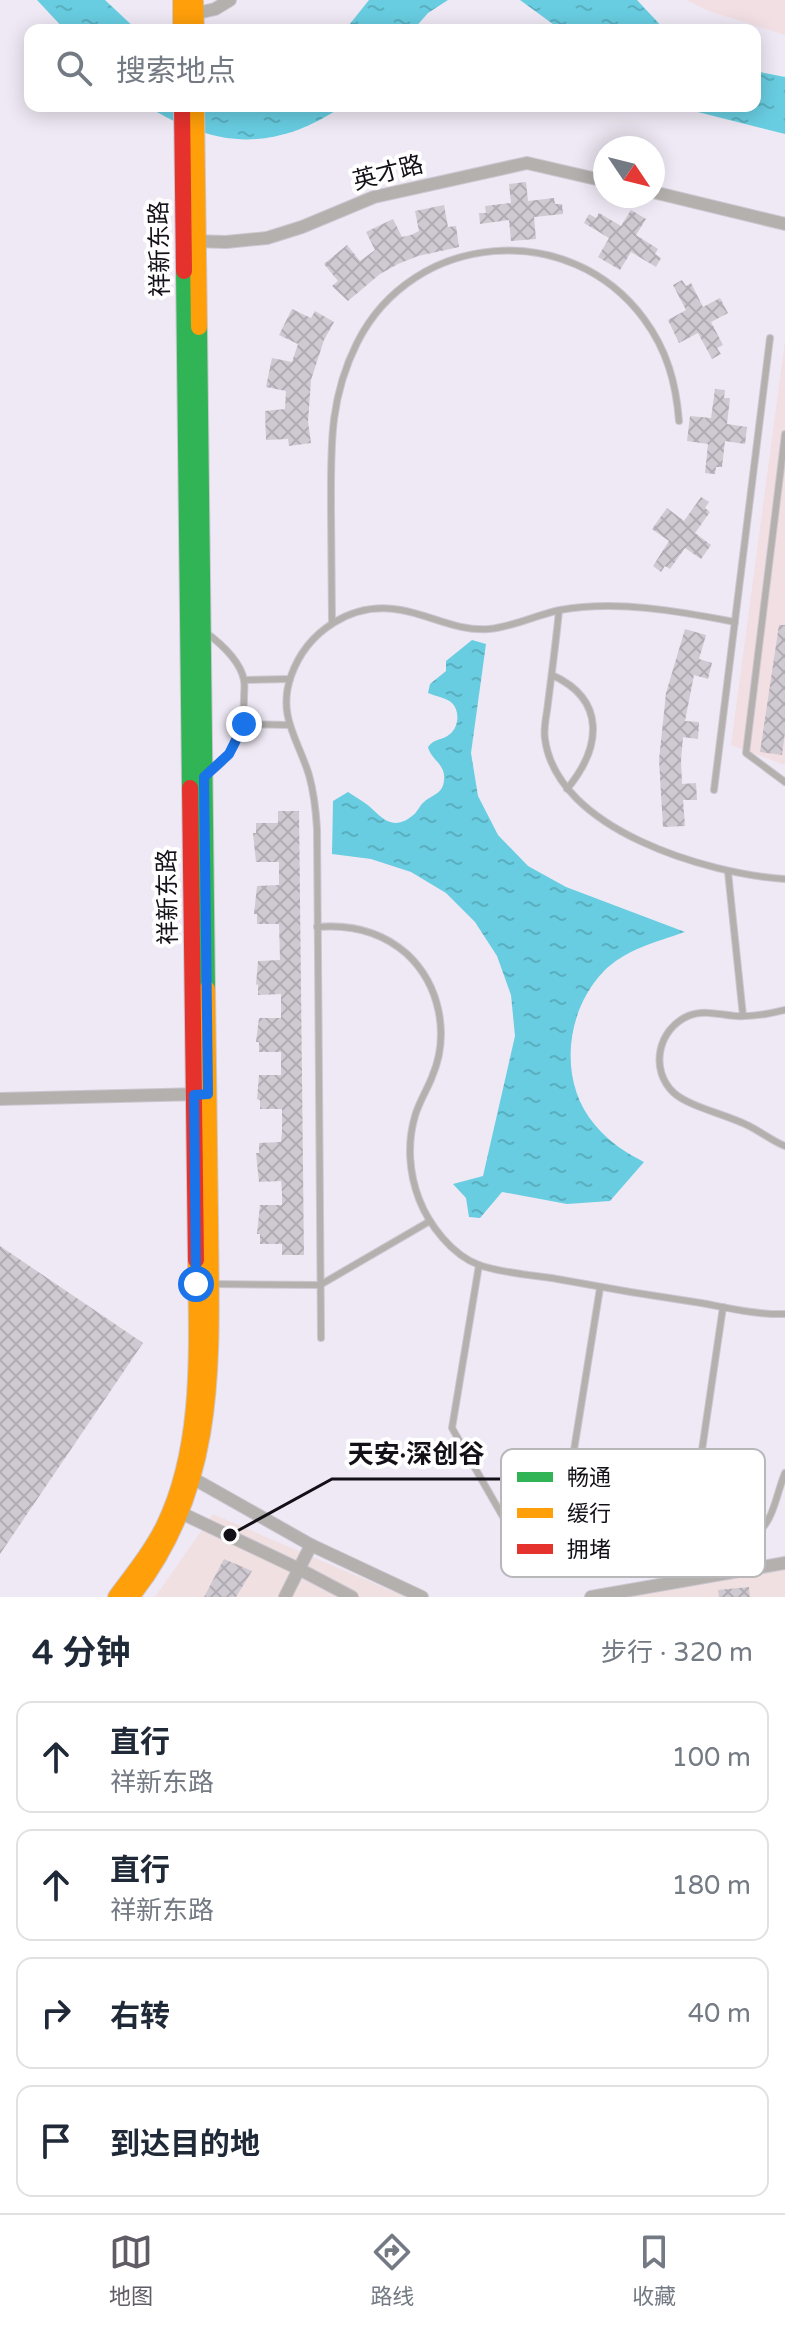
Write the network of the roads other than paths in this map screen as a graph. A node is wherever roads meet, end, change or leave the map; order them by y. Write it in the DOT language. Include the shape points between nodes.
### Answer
graph roads {
  1 [pos="230,0"];
  2 [pos="188,15"];
  3 [pos="183,112"];
  4 [pos="195,112"];
  5 [pos="190,176"];
  6 [pos="593,178"];
  7 [pos="665,195"];
  8 [pos="785,224"];
  9 [pos="191,241"];
  10 [pos="770,338"];
  11 [pos="679,421"];
  12 [pos="785,434"];
  13 [pos="559,611"];
  14 [pos="735,622"];
  15 [pos="332,623"];
  16 [pos="202,630"];
  17 [pos="552,675"];
  18 [pos="290,679"];
  19 [pos="244,680"];
  20 [pos="244,724"];
  21 [pos="289,725"];
  22 [pos="204,777"];
  23 [pos="785,782"];
  24 [pos="567,789"];
  25 [pos="714,790"];
  26 [pos="728,872"];
  27 [pos="785,879"];
  28 [pos="317,927"];
  29 [pos="785,1010"];
  30 [pos="743,1016"];
  31 [pos="201,1094"];
  32 [pos="0,1099"];
  33 [pos="785,1146"];
  34 [pos="430,1221"];
  35 [pos="479,1265"];
  36 [pos="203,1284"];
  37 [pos="320,1285"];
  38 [pos="600,1288"];
  39 [pos="723,1307"];
  40 [pos="785,1314"];
  41 [pos="321,1338"];
  42 [pos="574,1449"];
  43 [pos="702,1449"];
  44 [pos="785,1473"];
  45 [pos="189,1476"];
  46 [pos="177,1510"];
  47 [pos="501,1513"];
  48 [pos="765,1527"];
  49 [pos="311,1545"];
  50 [pos="785,1563"];
  51 [pos="765,1567"];
  52 [pos="299,1569"];
  53 [pos="705,1577"];
  54 [pos="116,1597"];
  55 [pos="131,1597"];
  56 [pos="285,1597"];
  57 [pos="352,1597"];
  58 [pos="422,1597"];
  59 [pos="591,1597"];
  1 -- 2 [label="street"];
  3 -- 5 [label="street"];
  4 -- 5 [label="street"];
  5 -- 9 [label="street, 祥新东路"];
  6 -- 9 [label="street, 英才路" via="527,163 374,197 267,238"];
  7 -- 8 [label="street"];
  9 -- 16 [label="street, 祥新东路"];
  9 -- 31 [label="street, 祥新东路"];
  10 -- 14 [label="lane"];
  11 -- 15 [label="lane" via="677,393 659,341 625,298 592,274 555,257 500,250 459,257 421,272 377,312 354,349 336,400 331,432"];
  12 -- 23 [label="lane" via="746,753"];
  13 -- 14 [label="lane" via="641,608"];
  13 -- 15 [label="lane" via="488,629 400,609 353,613"];
  13 -- 17 [label="lane"];
  14 -- 25 [label="lane"];
  15 -- 18 [label="lane" via="314,638"];
  16 -- 19 [label="lane" via="231,657"];
  16 -- 22 [label="street, 祥新东路"];
  17 -- 24 [label="lane" via="544,737"];
  17 -- 24 [label="lane" via="580,693 594,724 587,759"];
  18 -- 19 [label="lane"];
  18 -- 21 [label="lane"];
  19 -- 20 [label="lane"];
  20 -- 21 [label="lane"];
  20 -- 22 [label="lane" via="229,754"];
  21 -- 28 [label="lane" via="316,810"];
  22 -- 31 [label="street, 祥新东路"];
  24 -- 26 [label="lane" via="597,818 654,847"];
  26 -- 27 [label="lane"];
  26 -- 30 [label="lane"];
  28 -- 34 [label="lane" via="339,925 380,935 420,969 436,997 439,1057 415,1114 410,1158"];
  28 -- 37 [label="lane"];
  29 -- 30 [label="lane"];
  30 -- 33 [label="lane" via="707,1012 677,1022 666,1034 659,1065 673,1093"];
  31 -- 32 [label="street"];
  31 -- 36 [label="street, 祥新东路"];
  34 -- 35 [label="lane"];
  34 -- 37 [label="lane"];
  35 -- 38 [label="lane"];
  35 -- 47 [label="lane" via="452,1428"];
  36 -- 37 [label="lane"];
  36 -- 45 [label="street, 祥新东路" via="208,1406 203,1444"];
  37 -- 41 [label="lane"];
  38 -- 39 [label="lane"];
  38 -- 42 [label="lane"];
  39 -- 40 [label="lane"];
  39 -- 43 [label="lane"];
  44 -- 48 [label="lane"];
  45 -- 46 [label="street, 祥新东路"];
  45 -- 49 [label="street"];
  46 -- 52 [label="street"];
  46 -- 54 [label="street, 祥新东路"];
  46 -- 55 [label="street, 祥新东路" via="166,1548"];
  49 -- 52 [label="street"];
  49 -- 58 [label="street"];
  50 -- 51 [label="street"];
  52 -- 56 [label="street"];
  52 -- 57 [label="street"];
  53 -- 59 [label="street"];
}
